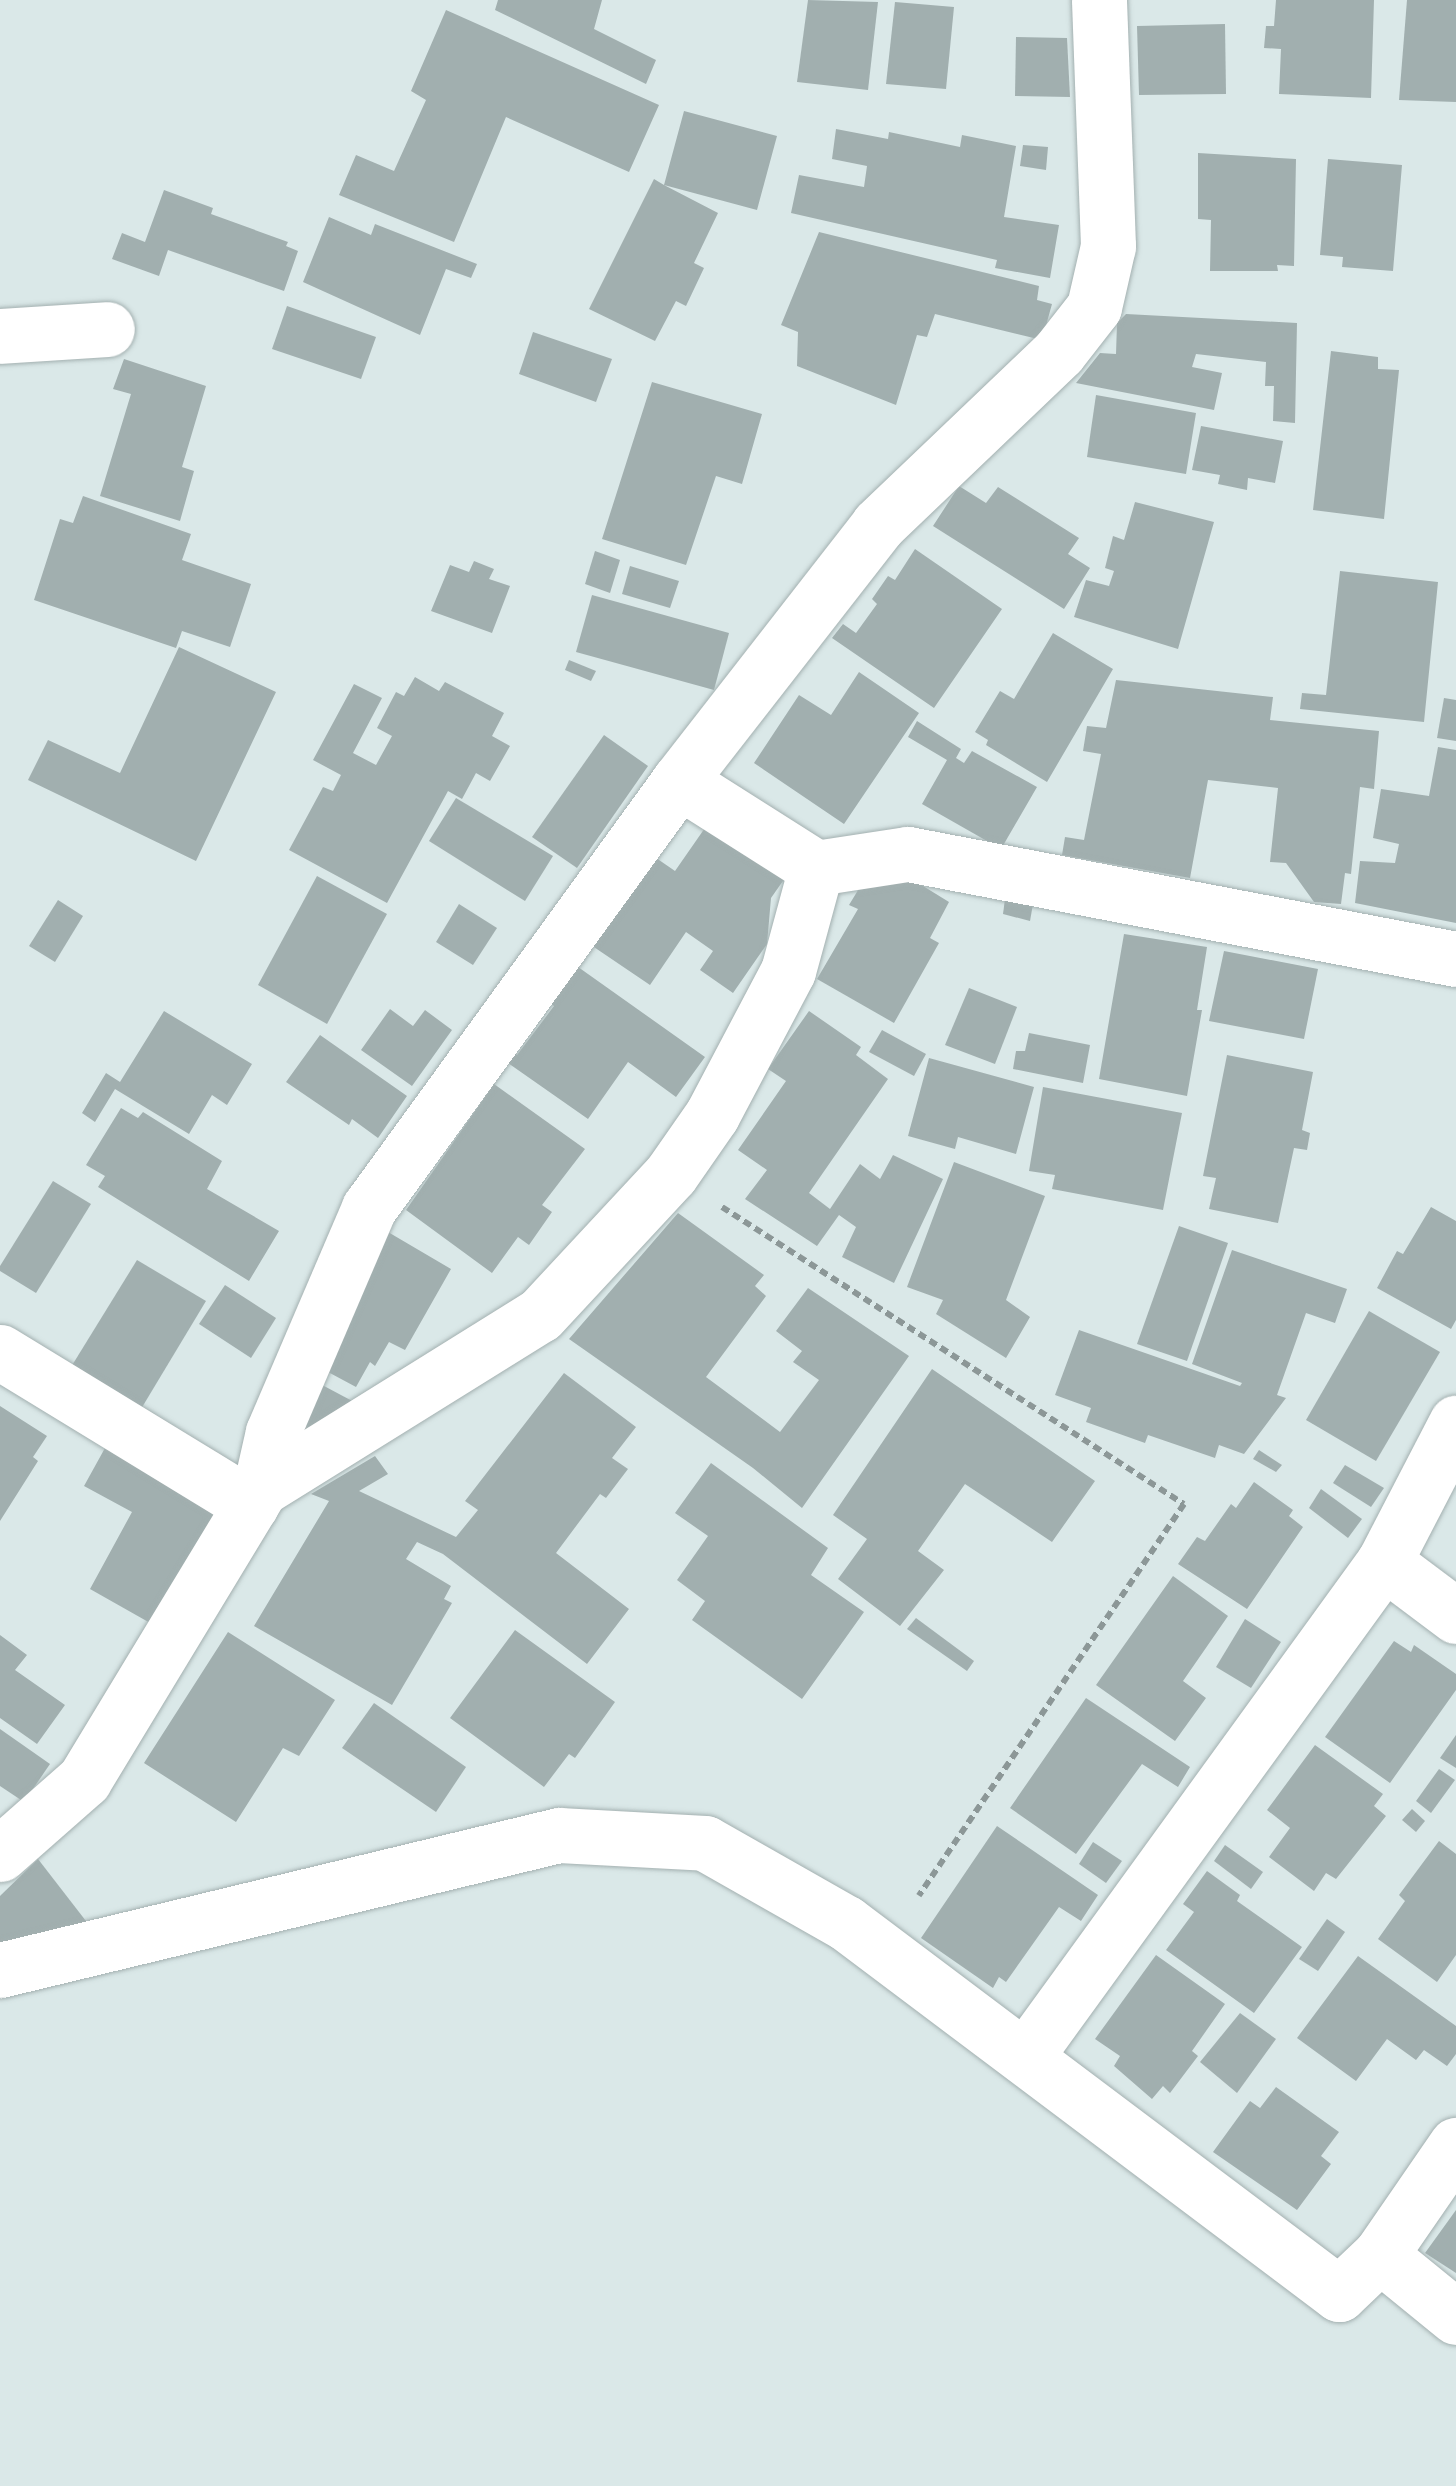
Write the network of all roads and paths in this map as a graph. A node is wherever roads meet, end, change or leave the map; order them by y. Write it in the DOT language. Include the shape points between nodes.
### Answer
graph roads {
  1 [pos="1099,0"];
  2 [pos="107,329"];
  3 [pos="0,336"];
  4 [pos="678,782"];
  5 [pos="816,868"];
  6 [pos="1456,959"];
  7 [pos="671,1174"];
  8 [pos="0,1352"];
  9 [pos="1456,1423"];
  10 [pos="256,1497"];
  11 [pos="1384,1562"];
  12 [pos="1456,1616"];
  13 [pos="0,1854"];
  14 [pos="882,1950"];
  15 [pos="0,1970"];
  16 [pos="1025,2057"];
  17 [pos="1456,2145"];
  18 [pos="1380,2256"];
  19 [pos="1456,2318"];
  1 -- 4 [label="street" via="1108,246 1094,308 1059,352 878,525"];
  2 -- 3 [label="street"];
  4 -- 5 [label="street"];
  4 -- 10 [label="street" via="369,1208 273,1432"];
  5 -- 6 [label="street" via="908,854"];
  5 -- 7 [label="street" via="788,971 712,1115"];
  7 -- 10 [label="street" via="540,1314"];
  7 -- 14 [label="path" via="1184,1504"];
  8 -- 10 [label="street"];
  9 -- 11 [label="street"];
  10 -- 13 [label="street" via="84,1780"];
  11 -- 12 [label="street"];
  11 -- 16 [label="street"];
  14 -- 15 [label="street" via="846,1922 705,1844 560,1835"];
  14 -- 16 [label="street"];
  16 -- 18 [label="street" via="1339,2294"];
  17 -- 18 [label="street"];
  18 -- 19 [label="street"];
}
